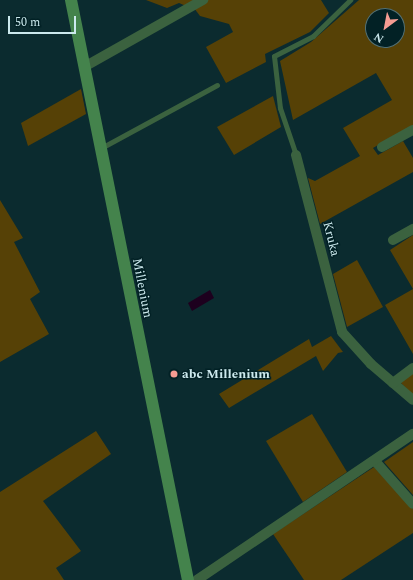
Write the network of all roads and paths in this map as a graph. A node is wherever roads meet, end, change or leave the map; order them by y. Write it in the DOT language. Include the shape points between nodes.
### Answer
graph roads {
  1 [pos="71,0"];
  2 [pos="203,0"];
  3 [pos="350,0"];
  4 [pos="84,67"];
  5 [pos="218,85"];
  6 [pos="413,130"];
  7 [pos="382,147"];
  8 [pos="100,148"];
  9 [pos="296,155"];
  10 [pos="413,229"];
  11 [pos="393,240"];
  12 [pos="413,368"];
  13 [pos="393,383"];
  14 [pos="413,400"];
  15 [pos="413,434"];
  16 [pos="376,461"];
  17 [pos="413,504"];
  18 [pos="188,580"];
  19 [pos="198,580"];
  1 -- 4 [label="street, Millenium"];
  2 -- 4 [label="street"];
  3 -- 9 [label="lane, Kruka" via="313,36 274,56 280,108"];
  4 -- 8 [label="street, Millenium"];
  5 -- 8 [label="lane"];
  6 -- 7 [label="street"];
  8 -- 18 [label="street, Millenium"];
  9 -- 13 [label="street, Kruka" via="342,332"];
  10 -- 11 [label="street"];
  12 -- 13 [label="street"];
  13 -- 14 [label="street, Kruka"];
  15 -- 16 [label="street"];
  16 -- 17 [label="street"];
  16 -- 19 [label="street"];
}
